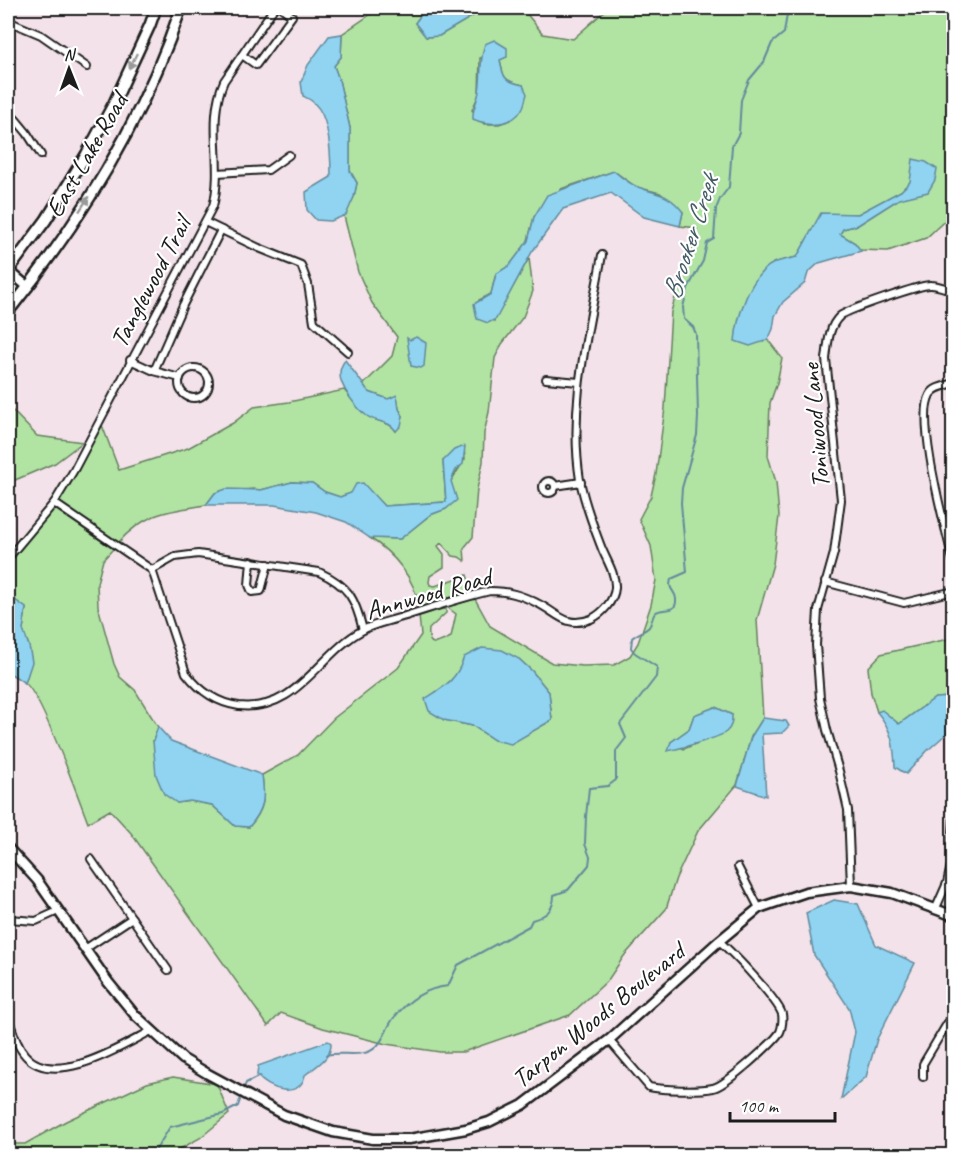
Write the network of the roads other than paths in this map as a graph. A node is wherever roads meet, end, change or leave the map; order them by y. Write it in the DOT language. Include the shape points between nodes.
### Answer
graph roads {
  1 [pos="156,8"];
  2 [pos="181,8"];
  3 [pos="274,8"];
  4 [pos="282,8"];
  5 [pos="8,21"];
  6 [pos="242,54"];
  7 [pos="87,67"];
  8 [pos="8,110"];
  9 [pos="41,155"];
  10 [pos="289,155"];
  11 [pos="217,173"];
  12 [pos="205,222"];
  13 [pos="221,230"];
  14 [pos="602,255"];
  15 [pos="8,270"];
  16 [pos="28,287"];
  17 [pos="954,291"];
  18 [pos="8,312"];
  19 [pos="348,352"];
  20 [pos="130,360"];
  21 [pos="154,371"];
  22 [pos="180,378"];
  23 [pos="546,379"];
  24 [pos="579,382"];
  25 [pos="954,383"];
  26 [pos="581,482"];
  27 [pos="555,486"];
  28 [pos="54,503"];
  29 [pos="8,558"];
  30 [pos="251,561"];
  31 [pos="954,563"];
  32 [pos="268,564"];
  33 [pos="152,570"];
  34 [pos="825,582"];
  35 [pos="954,591"];
  36 [pos="363,630"];
  37 [pos="954,818"];
  38 [pos="8,848"];
  39 [pos="91,859"];
  40 [pos="738,867"];
  41 [pos="851,886"];
  42 [pos="759,908"];
  43 [pos="936,908"];
  44 [pos="58,911"];
  45 [pos="954,916"];
  46 [pos="132,918"];
  47 [pos="8,919"];
  48 [pos="719,941"];
  49 [pos="85,950"];
  50 [pos="168,970"];
  51 [pos="954,1012"];
  52 [pos="8,1017"];
  53 [pos="151,1031"];
  54 [pos="609,1040"];
  55 [pos="923,1077"];
  1 -- 15 [label="main road, East Lake Road, one-way" via="102,126 46,220"];
  16 -- 2 [label="main road, East Lake Road, one-way" via="86,202 136,115"];
  3 -- 6 [label="street, Tanglewood Trail"];
  4 -- 6 [label="street" via="292,16 256,65"];
  5 -- 7 [label="street" via="41,35"];
  6 -- 11 [label="street, Tanglewood Trail" via="218,95"];
  8 -- 9 [label="street"];
  10 -- 11 [label="street" via="268,170"];
  11 -- 12 [label="street, Tanglewood Trail" via="217,192"];
  12 -- 13 [label="street"];
  12 -- 20 [label="street, Tanglewood Trail"];
  13 -- 19 [label="street" via="301,265 314,322"];
  13 -- 21 [label="street"];
  14 -- 24 [label="street, Annwood Road"];
  15 -- 16 [label="street"];
  16 -- 18 [label="main road, East Lake Road"];
  17 -- 34 [label="street, Toniwood Lane" via="931,284 856,307 840,315 834,324 826,359 841,500 834,553"];
  20 -- 21 [label="street"];
  20 -- 28 [label="street, Tanglewood Trail"];
  21 -- 22 [label="street"];
  22 -- 22 [label="street" via="190,368 200,369 209,385 204,394 190,398 179,388"];
  23 -- 24 [label="street"];
  24 -- 26 [label="street, Annwood Road" via="576,442"];
  25 -- 31 [label="street" via="934,390 928,398 926,417 934,484"];
  26 -- 27 [label="street"];
  26 -- 36 [label="street, Annwood Road" via="614,581 609,603 601,613 589,620 570,622 522,595 490,591"];
  28 -- 29 [label="street, Tanglewood Trail"];
  28 -- 33 [label="street"];
  30 -- 32 [label="street"];
  30 -- 32 [label="street" via="249,589 255,593 261,591"];
  30 -- 33 [label="street" via="188,554"];
  32 -- 36 [label="street" via="319,572 337,580 354,601"];
  33 -- 36 [label="street, Annwood Road" via="186,673 214,699 232,705 250,707 280,700"];
  34 -- 35 [label="street" via="904,603"];
  34 -- 41 [label="street, Toniwood Lane" via="816,645 820,698 848,810"];
  37 -- 43 [label="street" via="951,865"];
  38 -- 44 [label="street, Tarpon Woods Boulevard"];
  39 -- 46 [label="street"];
  40 -- 42 [label="street"];
  41 -- 42 [label="street, Tarpon Woods Boulevard" via="806,892"];
  41 -- 43 [label="street, Tarpon Woods Boulevard" via="892,892"];
  42 -- 48 [label="street, Tarpon Woods Boulevard"];
  43 -- 45 [label="street, Tarpon Woods Boulevard"];
  44 -- 47 [label="street" via="36,921"];
  44 -- 49 [label="street, Tarpon Woods Boulevard"];
  46 -- 49 [label="street"];
  46 -- 50 [label="street"];
  48 -- 54 [label="street, Tarpon Woods Boulevard"];
  48 -- 54 [label="street" via="778,1005 783,1016 781,1030 772,1041 724,1084 714,1088 659,1089 649,1087"];
  49 -- 53 [label="street, Tarpon Woods Boulevard"];
  51 -- 55 [label="street" via="923,1064"];
  52 -- 53 [label="street" via="25,1055 47,1067 72,1067 95,1060"];
  53 -- 54 [label="street, Tarpon Woods Boulevard" via="183,1059 284,1115 333,1132 373,1139 410,1139 489,1122 523,1105"];
}
